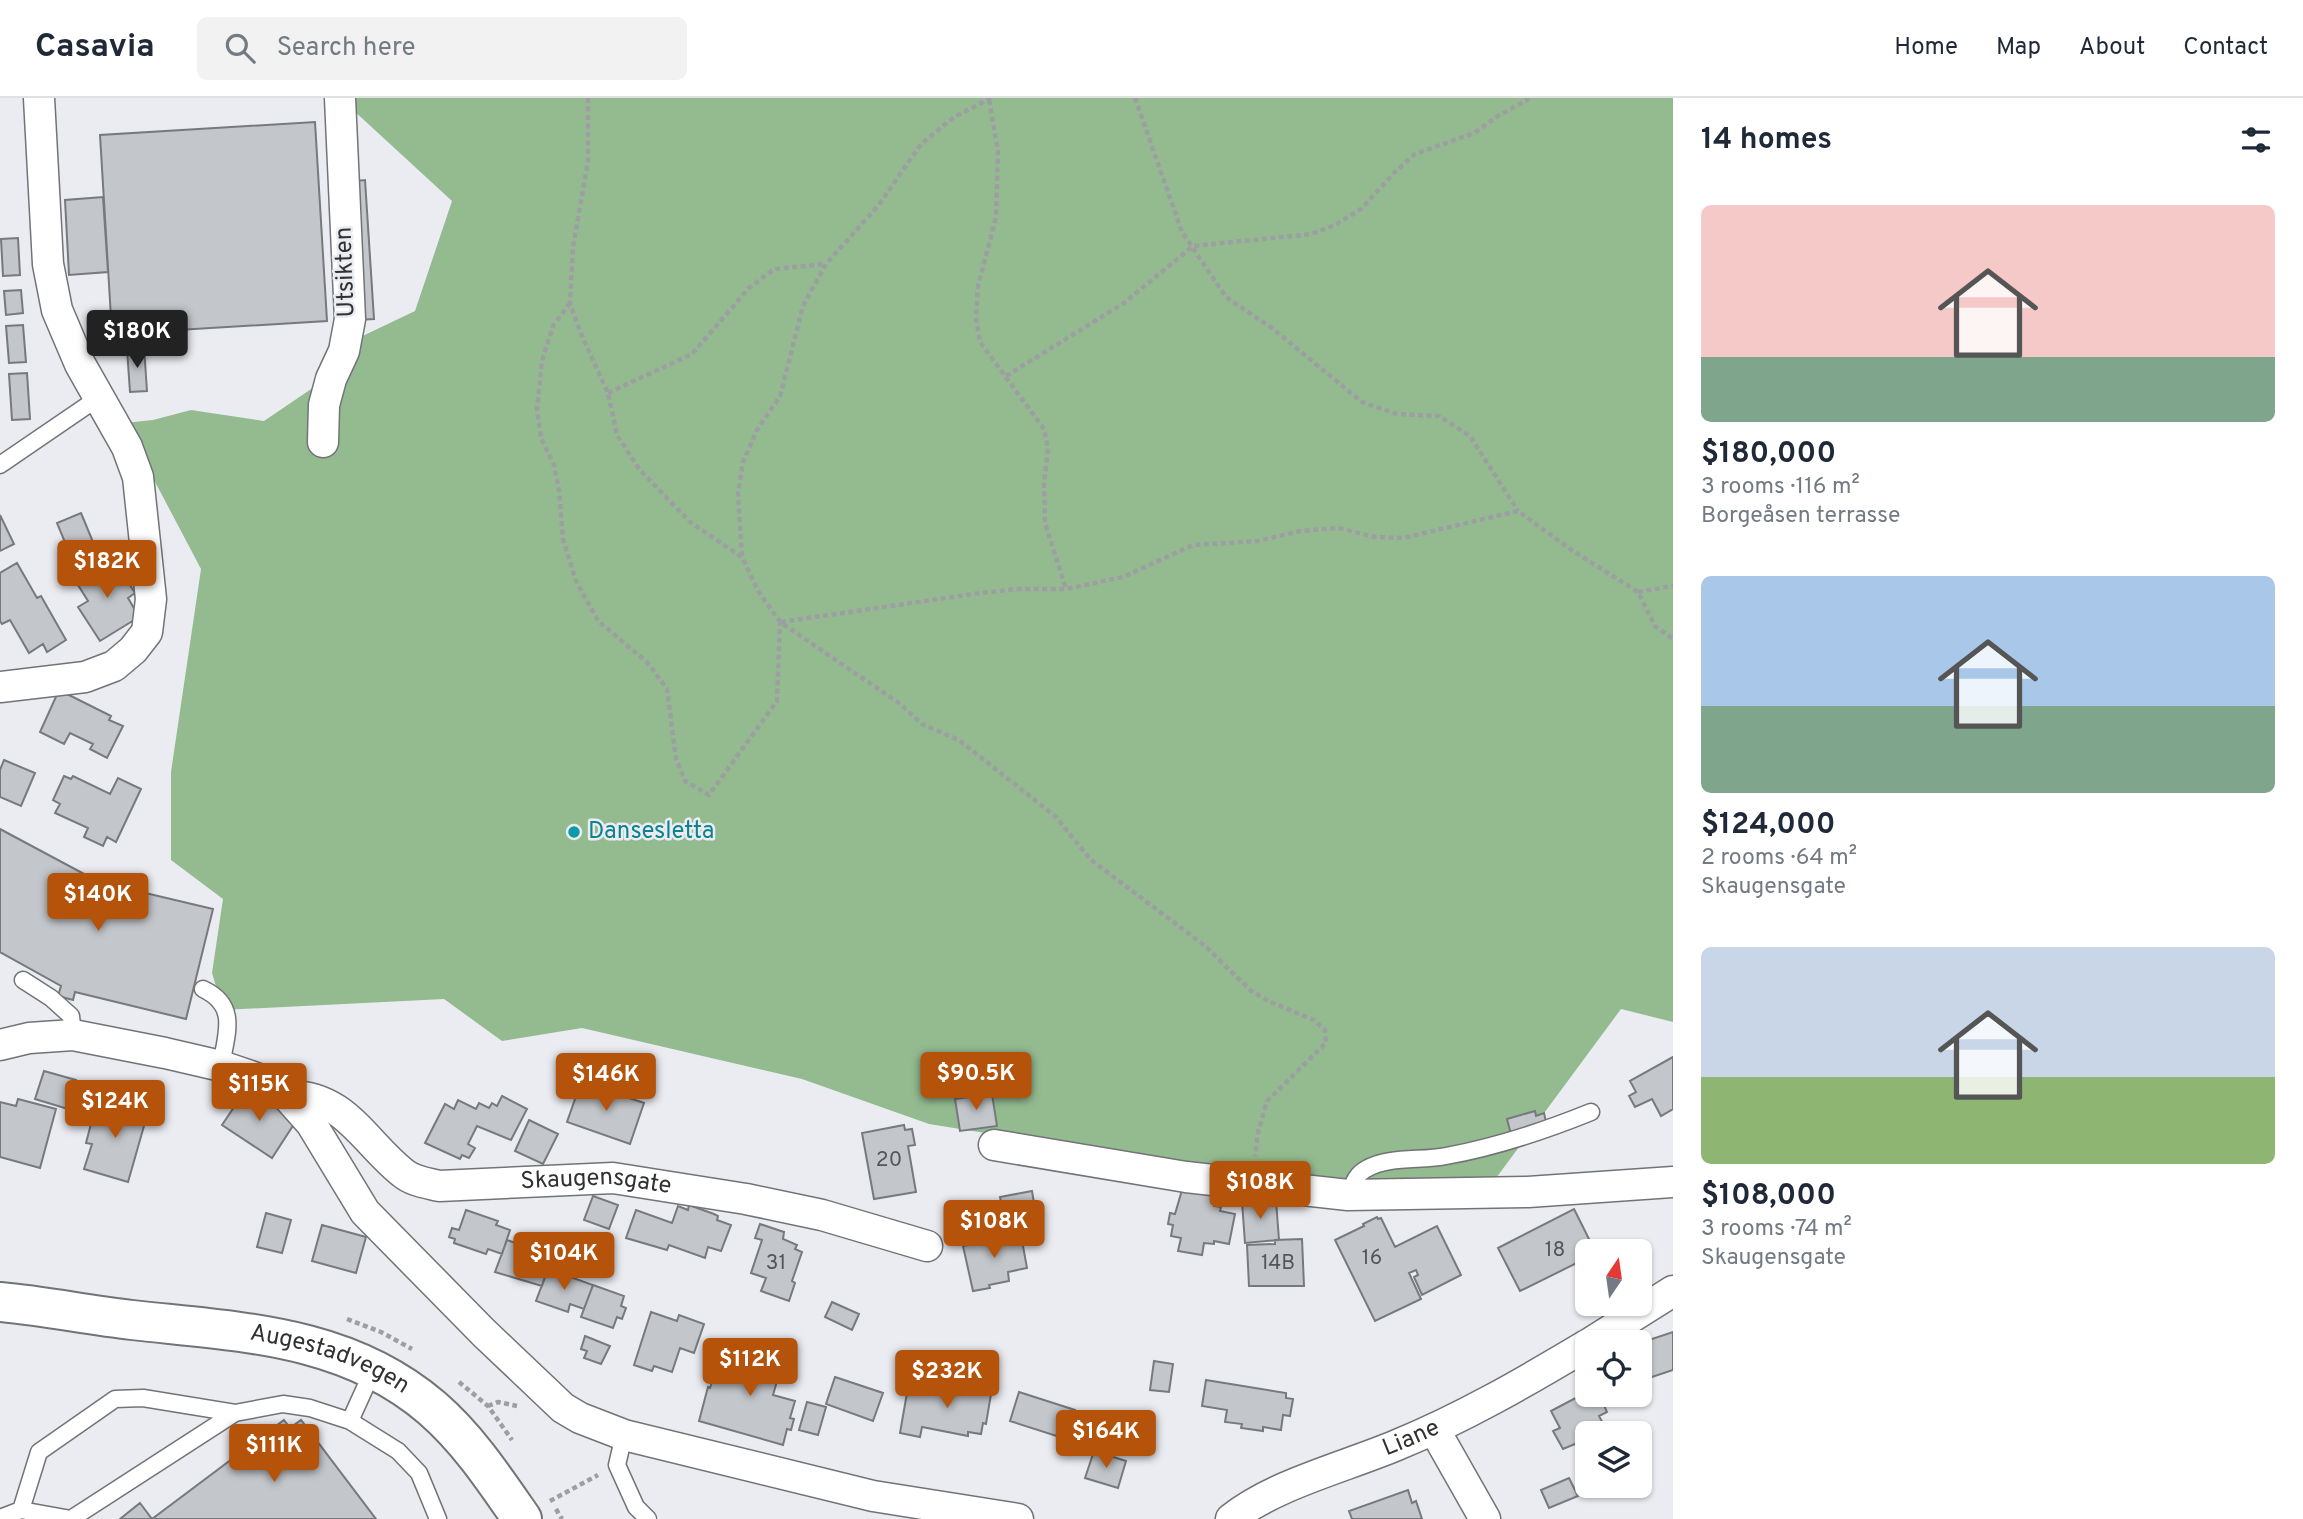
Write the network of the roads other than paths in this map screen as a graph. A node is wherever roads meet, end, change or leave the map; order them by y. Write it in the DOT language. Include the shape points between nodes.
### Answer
graph roads {
  1 [pos="39,98"];
  2 [pos="340,98"];
  3 [pos="98,398"];
  4 [pos="323,442"];
  5 [pos="0,465"];
  6 [pos="0,687"];
  7 [pos="23,980"];
  8 [pos="203,989"];
  9 [pos="73,1035"];
  10 [pos="0,1045"];
  11 [pos="221,1066"];
  12 [pos="287,1096"];
  13 [pos="1591,1112"];
  14 [pos="994,1146"];
  15 [pos="1673,1182"];
  16 [pos="1348,1195"];
  17 [pos="927,1246"];
  18 [pos="1673,1291"];
  19 [pos="0,1302"];
  20 [pos="76,1314"];
  21 [pos="0,1330"];
  22 [pos="1611,1330"];
  23 [pos="1575,1352"];
  24 [pos="374,1368"];
  25 [pos="234,1413"];
  26 [pos="350,1421"];
  27 [pos="1434,1429"];
  28 [pos="624,1435"];
  29 [pos="21,1510"];
  30 [pos="532,1513"];
  31 [pos="0,1518"];
  32 [pos="438,1519"];
  33 [pos="648,1519"];
  34 [pos="1018,1519"];
  35 [pos="1231,1519"];
  36 [pos="1485,1519"];
  1 -- 3 [label="street" via="48,264 57,310"];
  2 -- 4 [label="street, Utsikten" via="350,319 344,351 324,405"];
  3 -- 5 [label="lane"];
  3 -- 6 [label="street" via="127,447 138,477 151,598 146,632 114,666 85,677"];
  7 -- 9 [label="lane" via="62,1006 71,1016"];
  8 -- 11 [label="lane" via="221,1000 226,1010"];
  9 -- 10 [label="street, Skaugensgate"];
  9 -- 11 [label="street, Skaugensgate"];
  11 -- 12 [label="street, Skaugensgate" via="265,1081"];
  12 -- 17 [label="street, Skaugensgate" via="323,1101 362,1131 404,1174 439,1186 613,1178 822,1215"];
  12 -- 28 [label="street, Skaugensgate" via="311,1123 365,1212 397,1247 563,1408"];
  13 -- 16 [label="lane" via="1542,1132 1475,1150 1383,1162 1356,1176"];
  14 -- 16 [label="street" via="1104,1165"];
  15 -- 16 [label="street" via="1528,1192"];
  18 -- 22 [label="street"];
  19 -- 20 [label="main road, Augestadvegen"];
  20 -- 21 [label="main road, Augestadvegen"];
  20 -- 24 [label="main road, Augestadvegen" via="305,1343"];
  23 -- 27 [label="street, Liane"];
  24 -- 26 [label="lane"];
  24 -- 30 [label="main road, Augestadvegen" via="454,1428"];
  25 -- 26 [label="lane" via="283,1404"];
  25 -- 29 [label="lane" via="71,1519"];
  25 -- 29 [label="lane" via="143,1398 115,1399 39,1452"];
  26 -- 32 [label="lane" via="398,1451 419,1473"];
  27 -- 35 [label="street, Liane" via="1248,1505"];
  27 -- 36 [label="street"];
  28 -- 33 [label="lane" via="617,1465 636,1507"];
  28 -- 34 [label="street, Skaugensgate" via="873,1496"];
  29 -- 31 [label="lane"];
}
